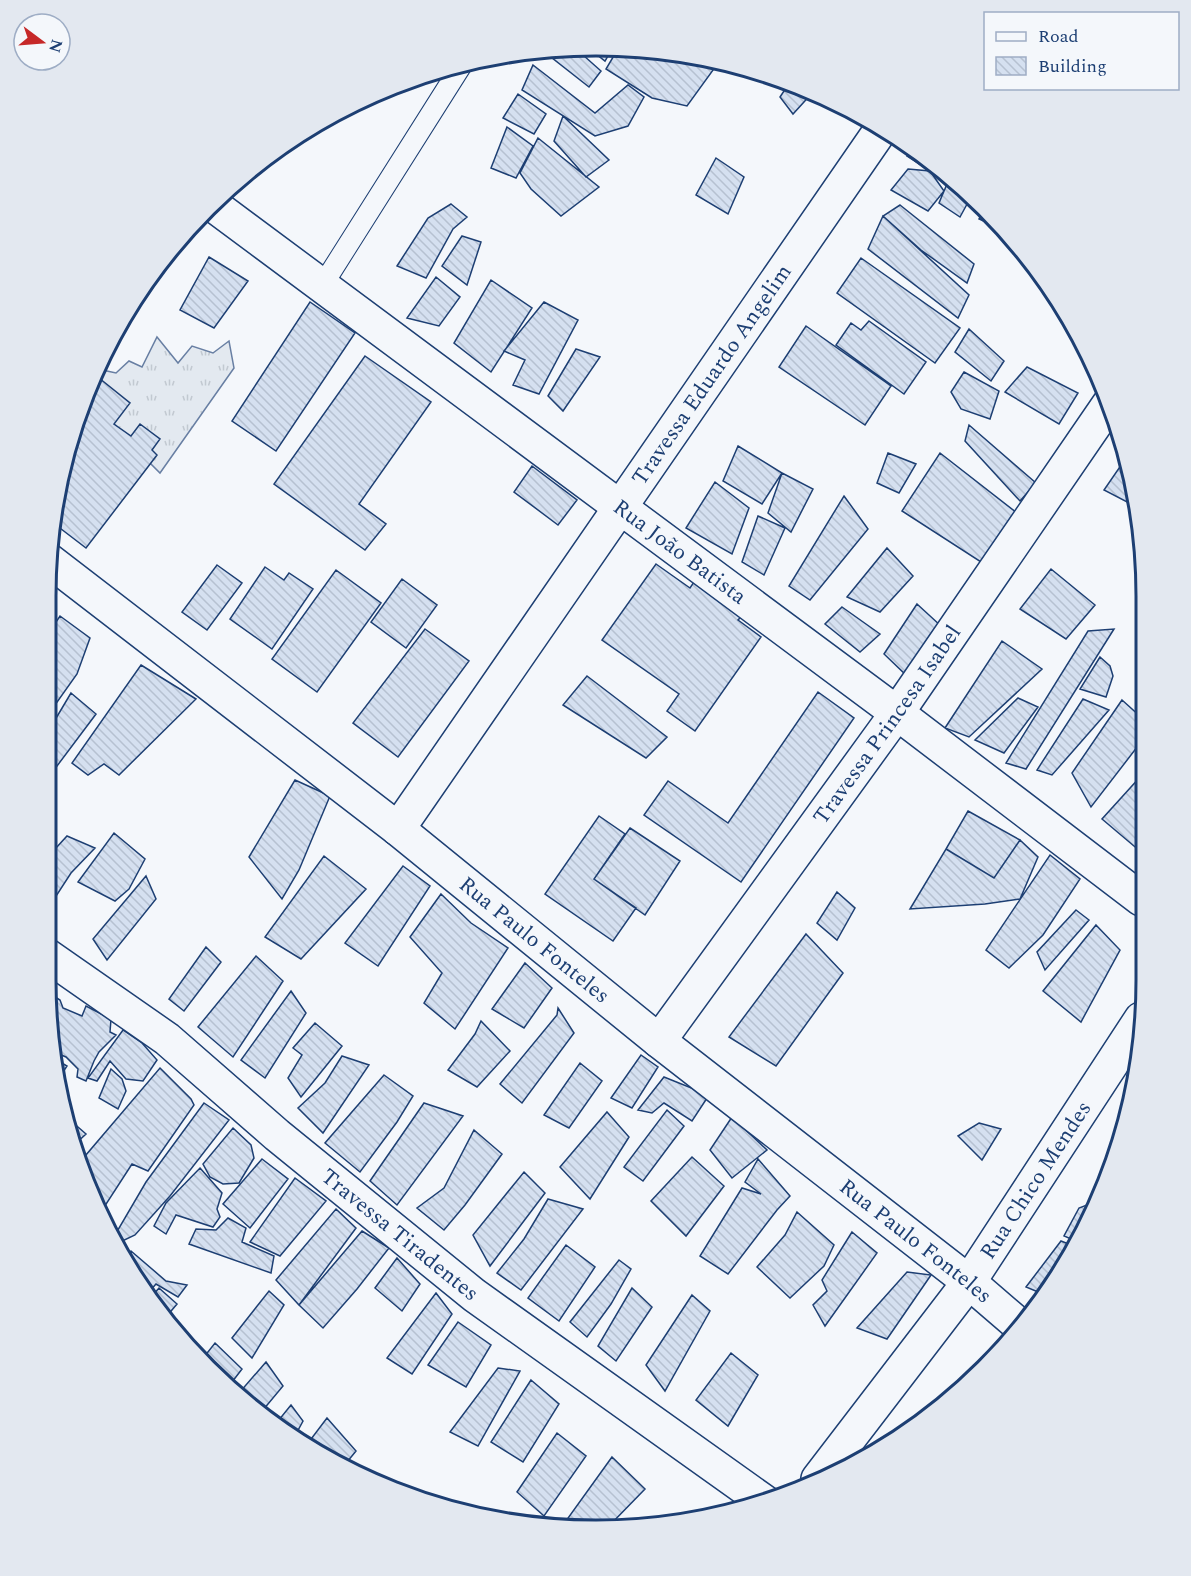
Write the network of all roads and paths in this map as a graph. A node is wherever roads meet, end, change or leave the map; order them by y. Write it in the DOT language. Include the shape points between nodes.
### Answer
graph roads {
  1 [pos="456,74"];
  2 [pos="877,135"];
  3 [pos="219,209"];
  4 [pos="322,286"];
  5 [pos="1103,412"];
  6 [pos="620,507"];
  7 [pos="57,566"];
  8 [pos="897,713"];
  9 [pos="398,829"];
  10 [pos="1136,895"];
  11 [pos="56,966"];
  12 [pos="1133,1032"];
  13 [pos="659,1041"];
  14 [pos="969,1282"];
  15 [pos="1014,1321"];
  16 [pos="826,1468"];
  17 [pos="756,1496"];
  1 -- 4 [label="lane"];
  2 -- 6 [label="street, Travessa Eduardo Angelim"];
  3 -- 4 [label="street, Rua João Batista"];
  4 -- 6 [label="street, Rua João Batista"];
  5 -- 8 [label="street, Travessa Princesa Isabel"];
  6 -- 8 [label="street, Rua João Batista"];
  6 -- 9 [label="street, Travessa Eduardo Angelim"];
  7 -- 9 [label="street, Rua Paulo Fonteles"];
  8 -- 10 [label="street, Rua João Batista"];
  8 -- 13 [label="street, Travessa Princesa Isabel"];
  9 -- 13 [label="street, Rua Paulo Fonteles"];
  11 -- 17 [label="street, Travessa Tiradentes" via="167,1040 474,1296"];
  12 -- 14 [label="street, Rua Chico Mendes"];
  13 -- 14 [label="street, Rua Paulo Fonteles"];
  14 -- 15 [label="street, Rua Paulo Fonteles"];
  14 -- 16 [label="street, Rua Chico Mendes"];
}
